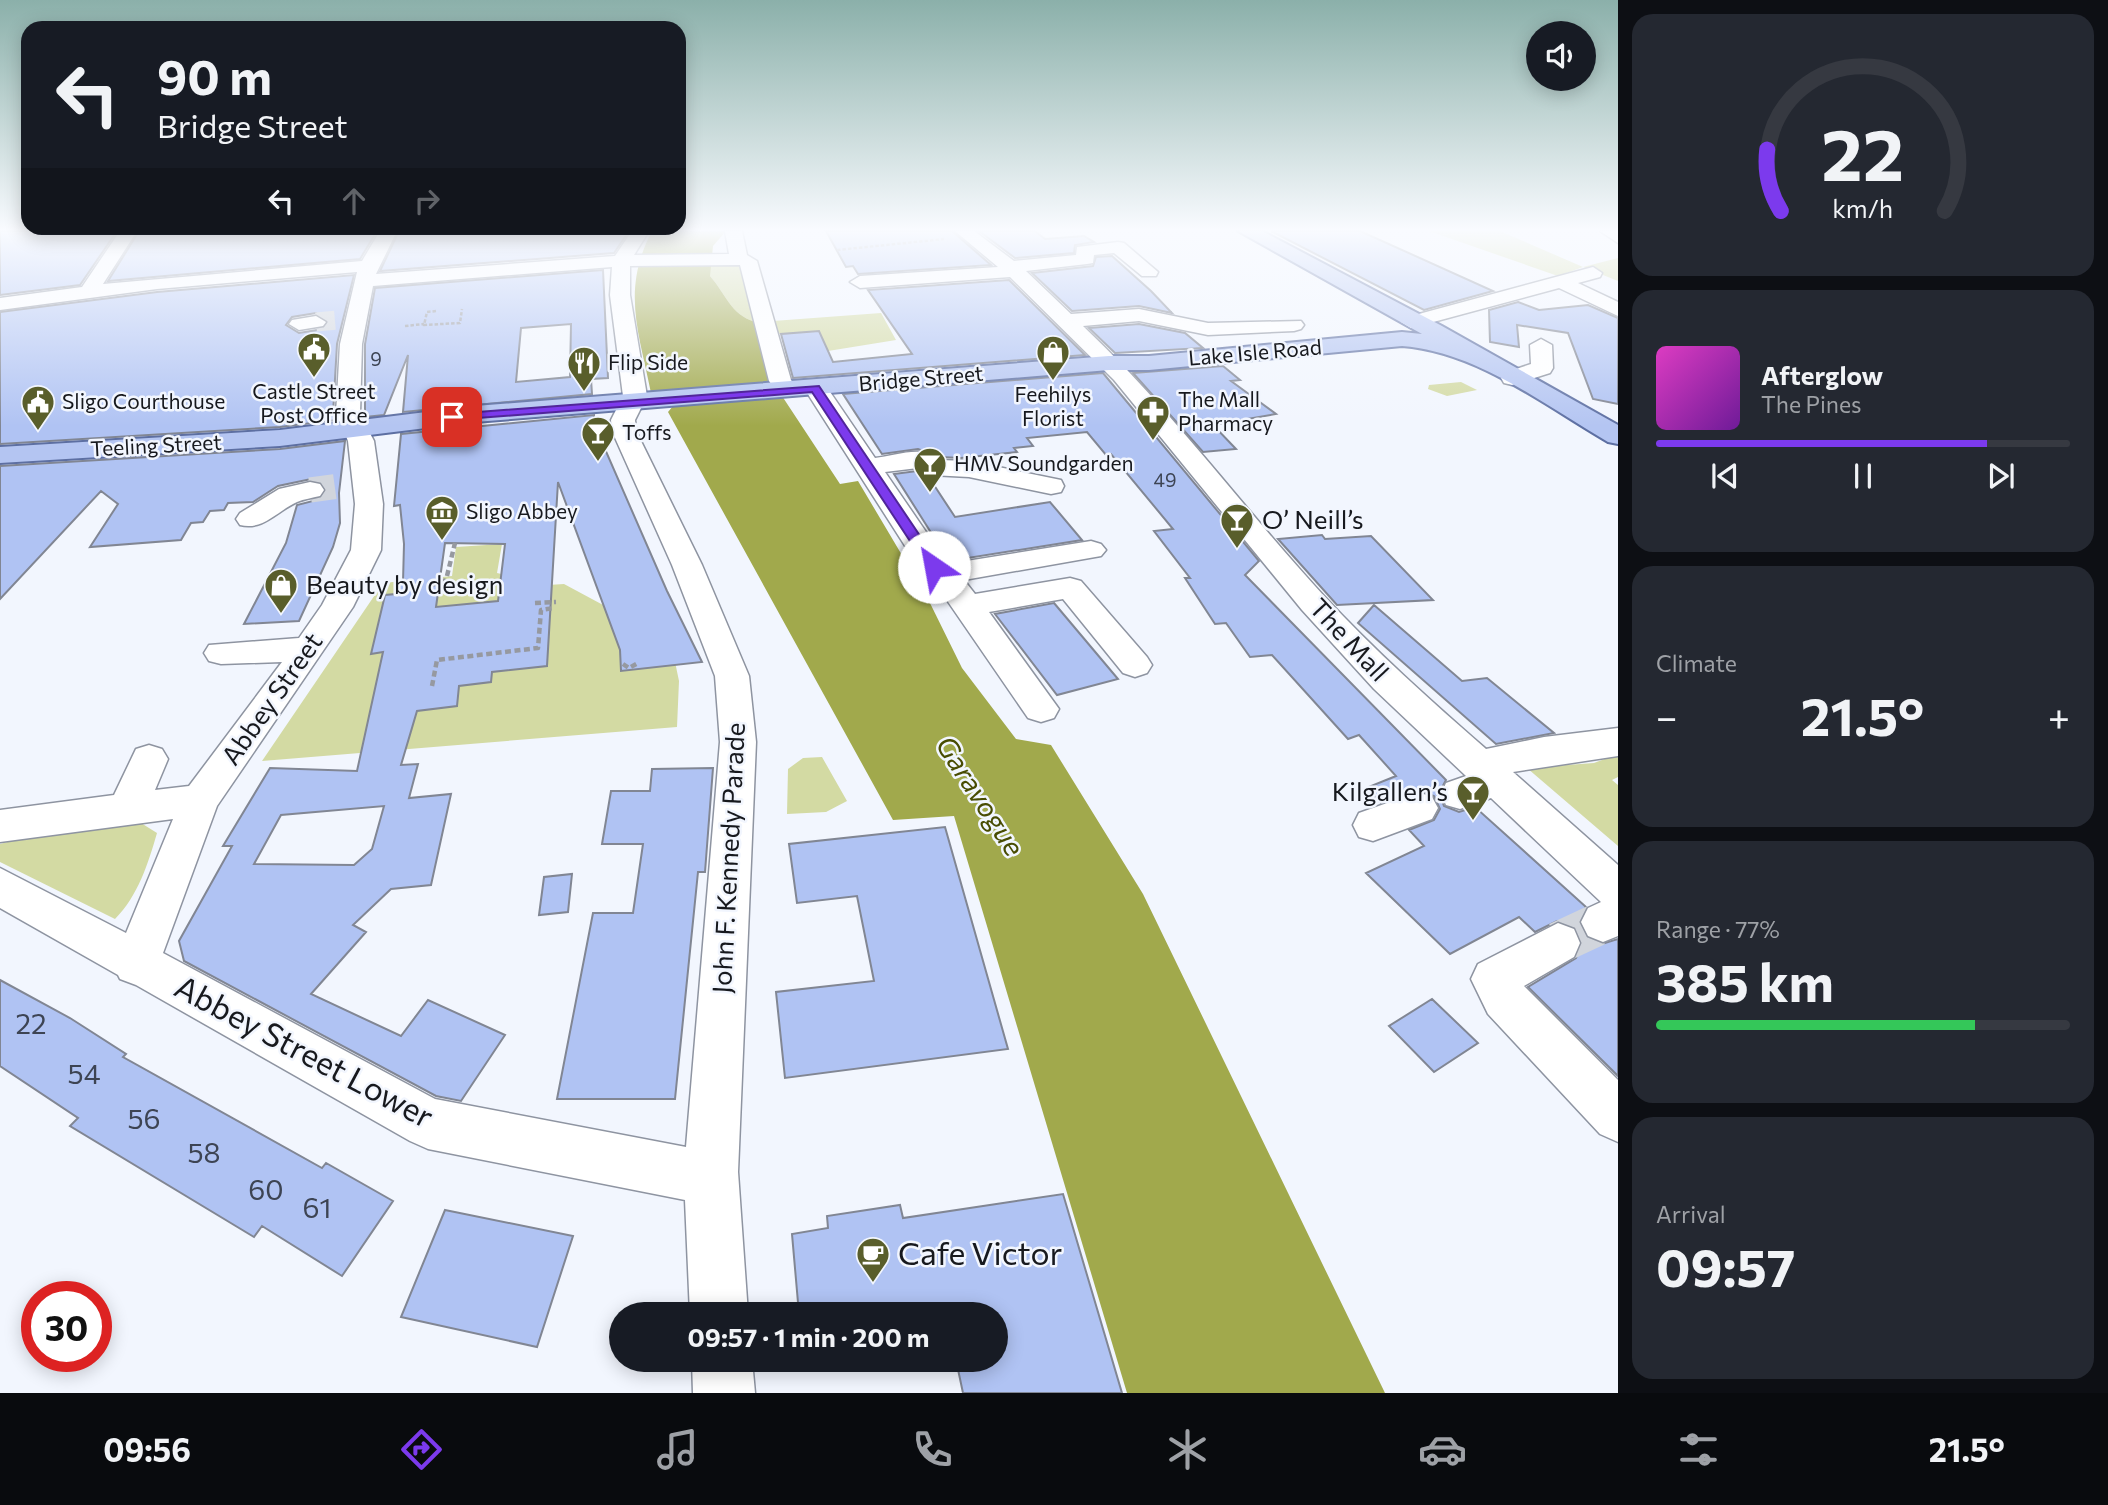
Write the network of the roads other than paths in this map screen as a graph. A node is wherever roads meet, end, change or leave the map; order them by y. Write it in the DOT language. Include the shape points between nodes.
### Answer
graph roads {
  1 [pos="55,296"];
  2 [pos="357,296"];
  3 [pos="620,296"];
  4 [pos="756,296"];
  5 [pos="1041,296"];
  6 [pos="1350,296"];
  7 [pos="1517,296"];
  8 [pos="1590,296"];
  9 [pos="0,304"];
  10 [pos="1618,310"];
  11 [pos="1067,321"];
  12 [pos="1294,325"];
  13 [pos="1406,331"];
  14 [pos="1541,345"];
  15 [pos="1109,363"];
  16 [pos="1512,378"];
  17 [pos="795,390"];
  18 [pos="640,401"];
  19 [pos="354,430"];
  20 [pos="1618,436"];
  21 [pos="0,455"];
  22 [pos="868,467"];
  23 [pos="1051,486"];
  24 [pos="310,490"];
  25 [pos="250,519"];
  26 [pos="1091,550"];
  27 [pos="941,574"];
  28 [pos="967,606"];
  29 [pos="309,649"];
  30 [pos="220,653"];
  31 [pos="1135,665"];
  32 [pos="1041,709"];
  33 [pos="1618,742"];
  34 [pos="149,759"];
  35 [pos="1479,780"];
  36 [pos="200,800"];
  37 [pos="1418,808"];
  38 [pos="128,809"];
  39 [pos="1373,825"];
  40 [pos="0,826"];
  41 [pos="0,886"];
  42 [pos="1613,909"];
  43 [pos="1558,943"];
  44 [pos="136,964"];
  45 [pos="1618,1116"];
  46 [pos="711,1172"];
  47 [pos="718,1302"];
  48 [pos="723,1372"];
  49 [pos="724,1393"];
  1 -- 9 [label="street"];
  2 -- 19 [label="street, Abbey Street" via="347,319 351,344 348,414"];
  3 -- 18 [label="street, John F. Kennedy Parade" via="635,396"];
  4 -- 17 [label="street" via="780,381"];
  5 -- 11 [label="street, The Mall"];
  6 -- 13 [label="main road"];
  7 -- 13 [label="street"];
  8 -- 10 [label="street"];
  11 -- 12 [label="street" via="1139,315 1208,329"];
  11 -- 15 [label="street, The Mall"];
  13 -- 15 [label="main road, Lake Isle Road" via="1149,363"];
  13 -- 16 [label="main road, Lake Isle Road" via="1473,356"];
  14 -- 16 [label="street" via="1542,368"];
  15 -- 17 [label="main road, Bridge Street"];
  15 -- 35 [label="street, The Mall" via="1313,603"];
  16 -- 20 [label="main road, Lake Isle Road"];
  17 -- 18 [label="main road, Bridge Street"];
  17 -- 22 [label="street"];
  18 -- 19 [label="main road, Teeling Street" via="475,414"];
  18 -- 46 [label="street, John F. Kennedy Parade" via="623,421 624,432 687,565 732,676 738,742"];
  19 -- 21 [label="main road, Teeling Street"];
  19 -- 29 [label="street, Abbey Street" via="361,441 352,484 369,504 366,550"];
  22 -- 23 [label="street" via="924,459 931,467 969,469"];
  22 -- 27 [label="street"];
  24 -- 25 [label="street" via="289,495"];
  26 -- 27 [label="street"];
  27 -- 28 [label="street"];
  28 -- 31 [label="street" via="1070,588"];
  28 -- 32 [label="street"];
  29 -- 30 [label="street"];
  29 -- 36 [label="street, Abbey Street"];
  33 -- 35 [label="street" via="1544,751"];
  34 -- 38 [label="street"];
  35 -- 42 [label="street, The Mall"];
  36 -- 38 [label="street"];
  36 -- 44 [label="street, Abbey Street"];
  37 -- 39 [label="street"];
  38 -- 40 [label="street"];
  41 -- 44 [label="street, Abbey Street Lower"];
  43 -- 45 [label="street" via="1494,979 1504,998"];
  44 -- 46 [label="street, Abbey Street Lower" via="428,1123 677,1174"];
  46 -- 47 [label="street, John F. Kennedy Parade"];
  48 -- 49 [label="street"];
}
